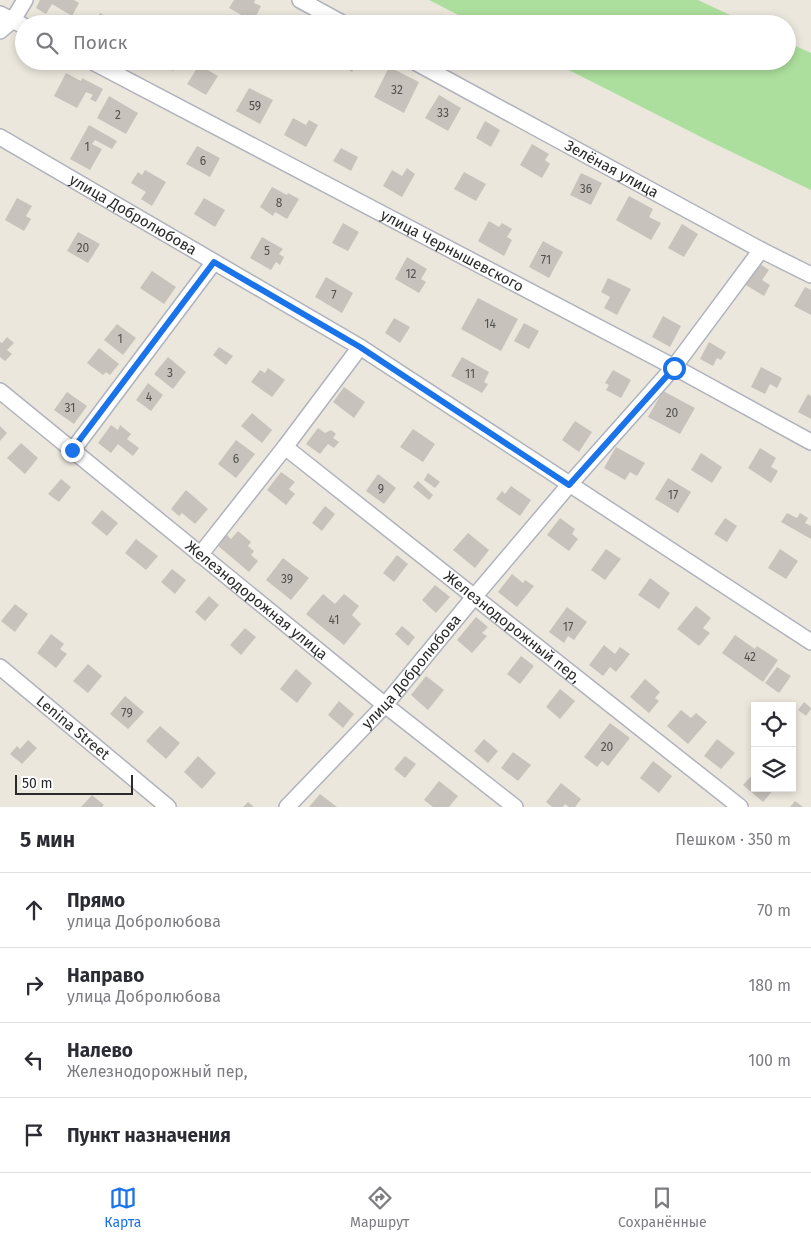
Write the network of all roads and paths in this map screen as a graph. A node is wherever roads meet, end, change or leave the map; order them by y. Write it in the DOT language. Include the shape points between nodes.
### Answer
graph roads {
  1 [pos="25,0"];
  2 [pos="300,0"];
  3 [pos="15,15"];
  4 [pos="328,15"];
  5 [pos="12,20"];
  6 [pos="0,31"];
  7 [pos="108,70"];
  8 [pos="430,70"];
  9 [pos="0,137"];
  10 [pos="761,250"];
  11 [pos="214,262"];
  12 [pos="811,275"];
  13 [pos="360,347"];
  14 [pos="674,368"];
  15 [pos="0,391"];
  16 [pos="811,442"];
  17 [pos="285,447"];
  18 [pos="72,450"];
  19 [pos="569,485"];
  20 [pos="200,555"];
  21 [pos="474,597"];
  22 [pos="811,642"];
  23 [pos="0,667"];
  24 [pos="385,705"];
  25 [pos="168,807"];
  26 [pos="287,807"];
  27 [pos="515,807"];
  28 [pos="740,807"];
  1 -- 3 [label="street"];
  2 -- 4 [label="street"];
  5 -- 6 [label="street"];
  7 -- 14 [label="street, улица Чернышевского"];
  8 -- 10 [label="street, Зелёная улица"];
  9 -- 11 [label="street, улица Добролюбова"];
  10 -- 12 [label="street, Зелёная улица"];
  10 -- 14 [label="street, улица Добролюбова"];
  11 -- 13 [label="street, улица Добролюбова"];
  11 -- 18 [label="street"];
  13 -- 17 [label="street"];
  13 -- 19 [label="street, улица Добролюбова"];
  14 -- 16 [label="street, улица Чернышевского"];
  14 -- 19 [label="street, улица Добролюбова"];
  15 -- 18 [label="street, Железнодорожная улица"];
  17 -- 20 [label="street"];
  17 -- 21 [label="street, Железнодорожный пер,"];
  18 -- 20 [label="street, Железнодорожная улица"];
  19 -- 21 [label="street, улица Добролюбова"];
  19 -- 22 [label="street, улица Добролюбова"];
  20 -- 24 [label="street, Железнодорожная улица"];
  21 -- 24 [label="street, улица Добролюбова"];
  21 -- 28 [label="street, Железнодорожный пер,"];
  23 -- 25 [label="street, Lenina Street"];
  24 -- 26 [label="street, улица Добролюбова"];
  24 -- 27 [label="street, Железнодорожная улица"];
}
